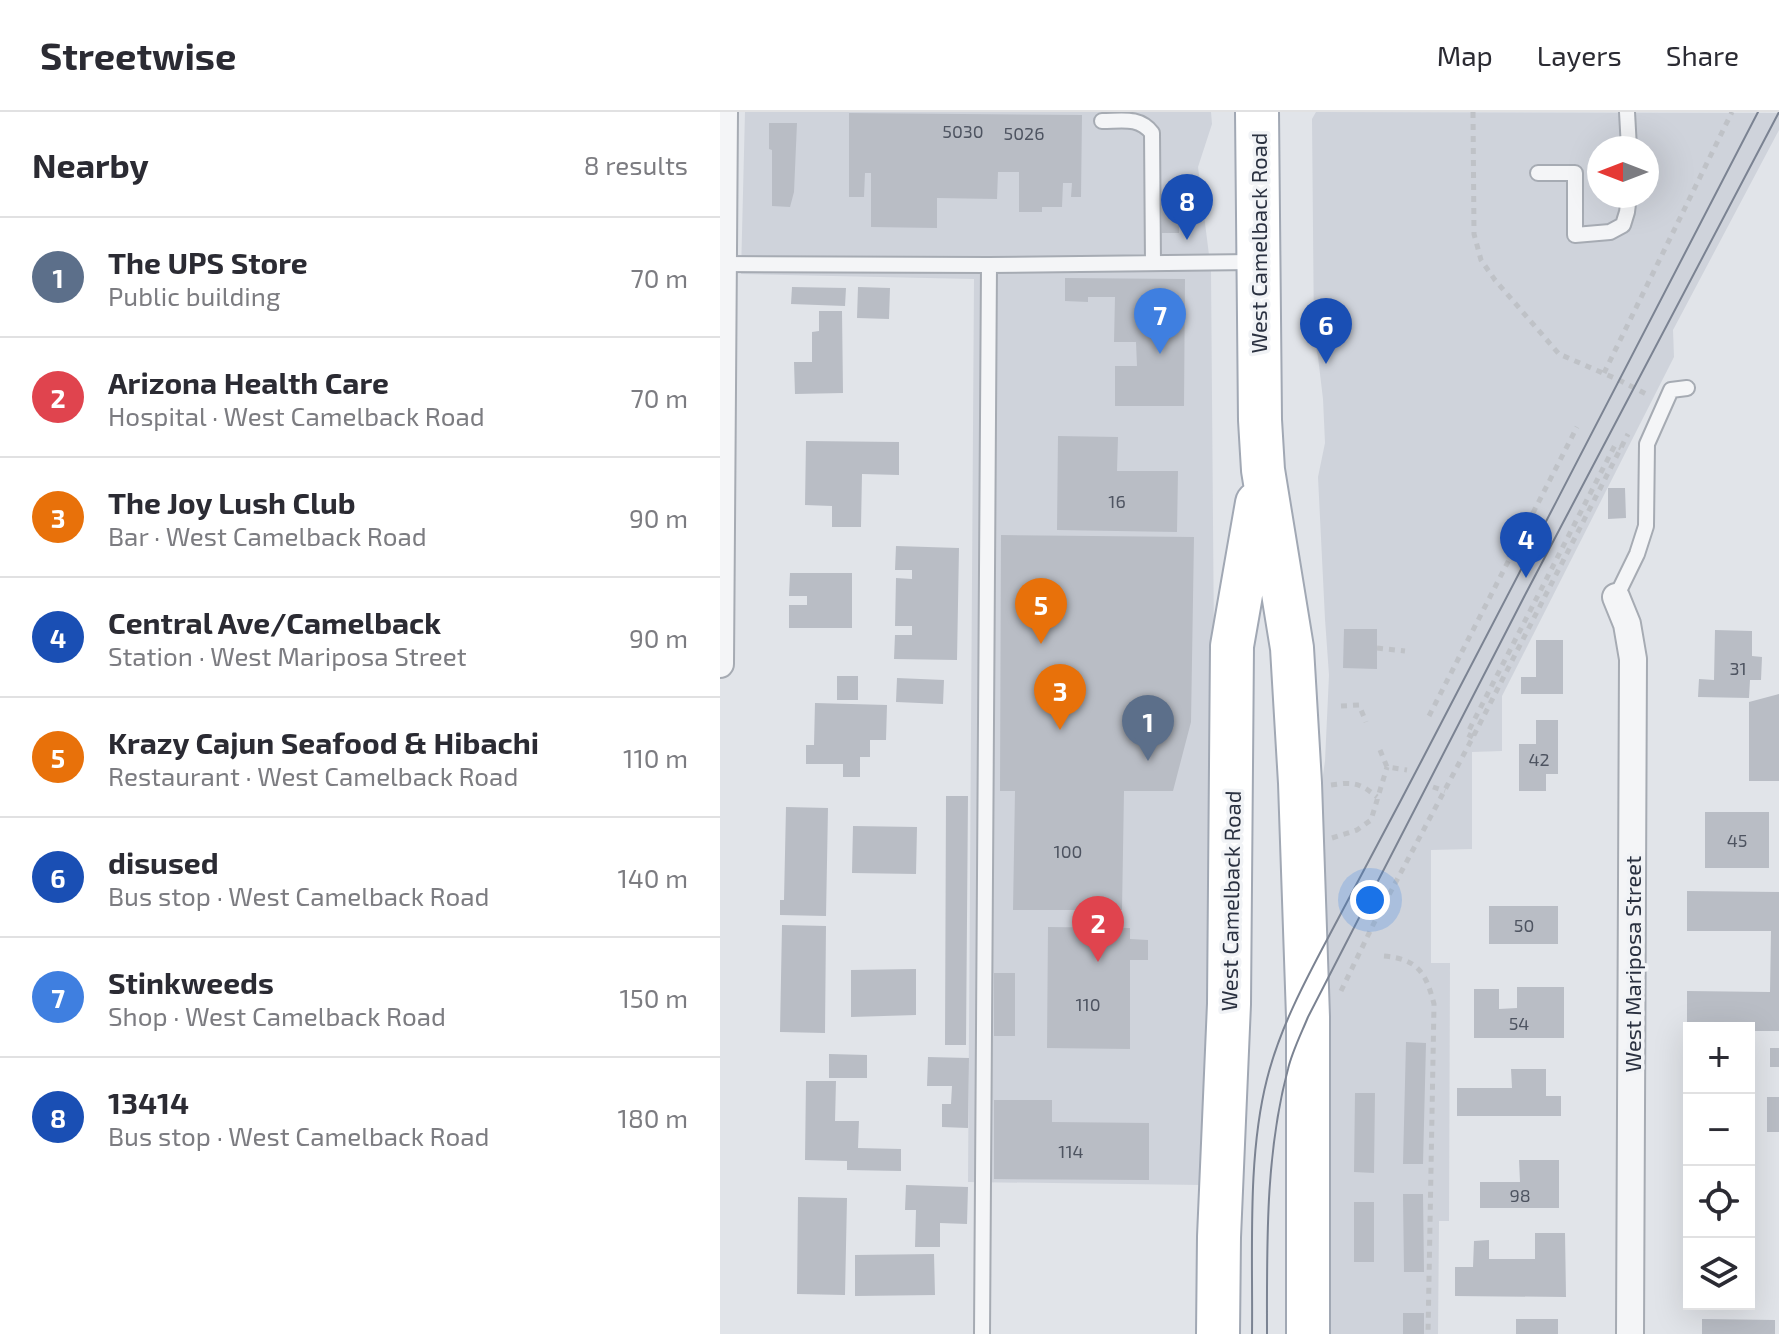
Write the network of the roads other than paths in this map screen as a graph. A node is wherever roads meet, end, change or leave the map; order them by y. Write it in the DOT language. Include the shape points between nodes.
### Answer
graph roads {
  1 [pos="724,112"];
  2 [pos="1257,112"];
  3 [pos="1627,112"];
  4 [pos="1102,121"];
  5 [pos="1628,136"];
  6 [pos="1538,173"];
  7 [pos="1628,208"];
  8 [pos="1258,262"];
  9 [pos="1153,263"];
  10 [pos="721,264"];
  11 [pos="989,265"];
  12 [pos="1687,388"];
  13 [pos="1263,470"];
  14 [pos="1616,597"];
  15 [pos="720,664"];
  16 [pos="1233,688"];
  17 [pos="1313,784"];
  18 [pos="982,1334"];
  19 [pos="1218,1334"];
  20 [pos="1308,1334"];
  21 [pos="1630,1334"];
  1 -- 10 [label="street"];
  2 -- 8 [label="main road, West Camelback Road"];
  3 -- 5 [label="lane"];
  4 -- 9 [label="lane" via="1142,123 1152,133"];
  6 -- 7 [label="lane" via="1575,173 1575,235 1610,232 1623,225"];
  8 -- 9 [label="lane"];
  8 -- 13 [label="main road, West Camelback Road"];
  9 -- 11 [label="lane"];
  10 -- 11 [label="lane"];
  10 -- 15 [label="street"];
  11 -- 18 [label="lane"];
  12 -- 14 [label="lane" via="1671,390 1647,444 1646,526"];
  13 -- 16 [label="main road, West Camelback Road" via="1232,646"];
  13 -- 17 [label="main road, West Camelback Road"];
  14 -- 21 [label="street, West Mariposa Street" via="1627,624 1634,675"];
  16 -- 17 [label="main road" via="1264,708"];
  16 -- 19 [label="main road, West Camelback Road"];
  17 -- 20 [label="main road, West Camelback Road"];
}
